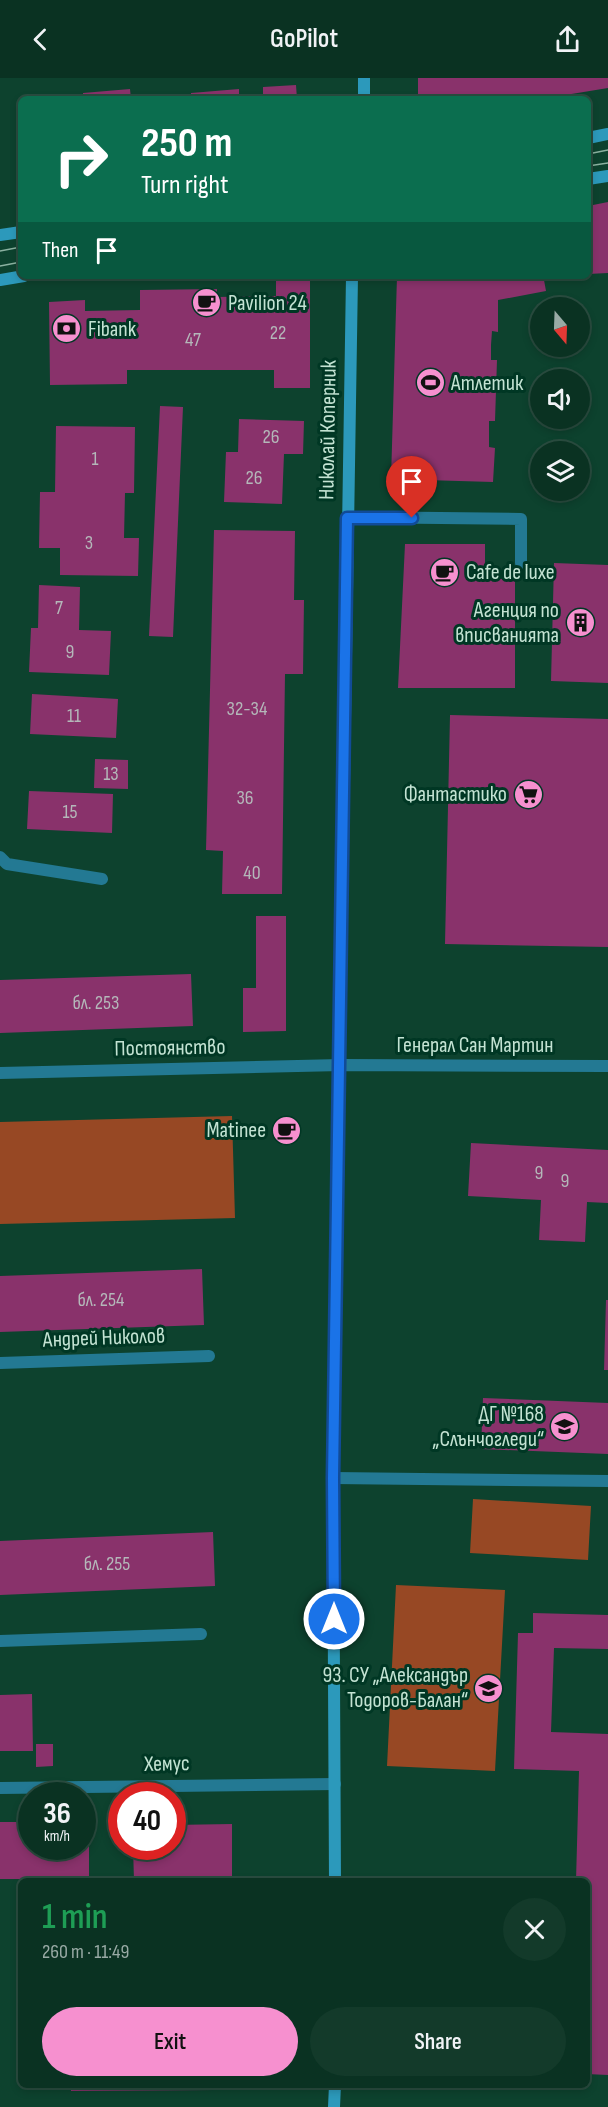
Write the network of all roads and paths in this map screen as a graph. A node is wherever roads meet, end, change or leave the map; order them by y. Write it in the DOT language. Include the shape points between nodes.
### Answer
graph roads {
  1 [pos="364,78"];
  2 [pos="364,96"];
  3 [pos="608,134"];
  4 [pos="591,137"];
  5 [pos="608,176"];
  6 [pos="591,179"];
  7 [pos="18,232"];
  8 [pos="0,235"];
  9 [pos="18,277"];
  10 [pos="352,279"];
  11 [pos="0,280"];
  12 [pos="347,518"];
  13 [pos="521,563"];
  14 [pos="0,857"];
  15 [pos="102,879"];
  16 [pos="341,1065"];
  17 [pos="608,1066"];
  18 [pos="0,1073"];
  19 [pos="209,1356"];
  20 [pos="0,1363"];
  21 [pos="333,1478"];
  22 [pos="608,1481"];
  23 [pos="201,1634"];
  24 [pos="0,1641"];
  25 [pos="335,1784"];
  26 [pos="0,1788"];
  27 [pos="335,1878"];
  28 [pos="335,2088"];
  29 [pos="334,2107"];
  1 -- 2 [label="street"];
  3 -- 4 [label="street"];
  5 -- 6 [label="street"];
  7 -- 8 [label="street"];
  9 -- 11 [label="street"];
  10 -- 12 [label="street, Николай Коперник"];
  12 -- 13 [label="street" via="521,519"];
  12 -- 16 [label="street, Николай Коперник"];
  14 -- 15 [label="street" via="7,864"];
  16 -- 17 [label="street, Генерал Сан Мартин"];
  16 -- 18 [label="street, Постоянство"];
  16 -- 21 [label="street, Николай Коперник"];
  19 -- 20 [label="street, Андрей Николов"];
  21 -- 22 [label="street"];
  21 -- 25 [label="street, Николай Коперник"];
  23 -- 24 [label="street"];
  25 -- 26 [label="street, Хемус"];
  25 -- 27 [label="street, Николай Коперник"];
  28 -- 29 [label="street"];
}
